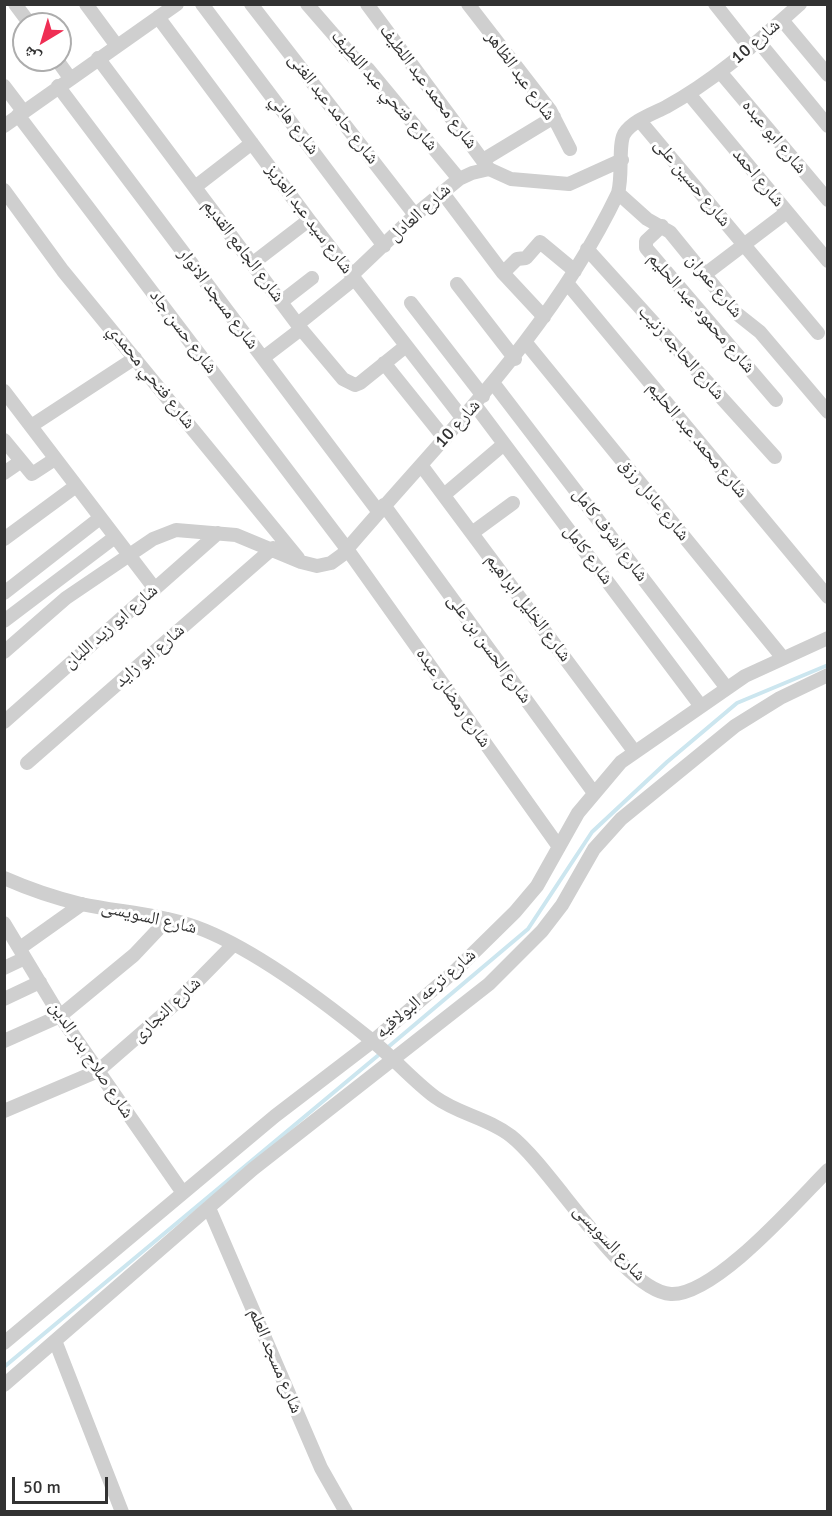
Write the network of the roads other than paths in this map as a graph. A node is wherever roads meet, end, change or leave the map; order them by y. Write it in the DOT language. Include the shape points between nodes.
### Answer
graph roads {
  1 [pos="86,4"];
  2 [pos="177,4"];
  3 [pos="202,4"];
  4 [pos="251,4"];
  5 [pos="307,4"];
  6 [pos="367,4"];
  7 [pos="468,4"];
  8 [pos="715,4"];
  9 [pos="800,4"];
  10 [pos="158,17"];
  11 [pos="782,20"];
  12 [pos="754,44"];
  13 [pos="117,45"];
  14 [pos="98,58"];
  15 [pos="66,72"];
  16 [pos="721,73"];
  17 [pos="828,75"];
  18 [pos="70,78"];
  19 [pos="4,86"];
  20 [pos="58,86"];
  21 [pos="689,94"];
  22 [pos="21,113"];
  23 [pos="554,117"];
  24 [pos="640,121"];
  25 [pos="4,126"];
  26 [pos="828,126"];
  27 [pos="252,143"];
  28 [pos="570,148"];
  29 [pos="622,160"];
  30 [pos="490,168"];
  31 [pos="459,179"];
  32 [pos="195,188"];
  33 [pos="4,190"];
  34 [pos="442,192"];
  35 [pos="618,193"];
  36 [pos="828,200"];
  37 [pos="787,212"];
  38 [pos="414,215"];
  39 [pos="309,220"];
  40 [pos="662,226"];
  41 [pos="744,245"];
  42 [pos="384,246"];
  43 [pos="587,249"];
  44 [pos="828,261"];
  45 [pos="253,263"];
  46 [pos="575,271"];
  47 [pos="502,273"];
  48 [pos="704,275"];
  49 [pos="312,278"];
  50 [pos="352,278"];
  51 [pos="567,283"];
  52 [pos="457,284"];
  53 [pos="281,302"];
  54 [pos="411,303"];
  55 [pos="544,317"];
  56 [pos="300,326"];
  57 [pos="818,333"];
  58 [pos="526,343"];
  59 [pos="406,346"];
  60 [pos="135,358"];
  61 [pos="263,358"];
  62 [pos="514,358"];
  63 [pos="384,363"];
  64 [pos="494,384"];
  65 [pos="4,391"];
  66 [pos="776,400"];
  67 [pos="479,401"];
  68 [pos="828,412"];
  69 [pos="463,419"];
  70 [pos="31,426"];
  71 [pos="445,439"];
  72 [pos="4,440"];
  73 [pos="504,444"];
  74 [pos="775,457"];
  75 [pos="55,459"];
  76 [pos="20,462"];
  77 [pos="421,465"];
  78 [pos="4,473"];
  79 [pos="76,486"];
  80 [pos="444,495"];
  81 [pos="513,503"];
  82 [pos="381,508"];
  83 [pos="100,518"];
  84 [pos="472,532"];
  85 [pos="218,533"];
  86 [pos="115,537"];
  87 [pos="4,539"];
  88 [pos="273,549"];
  89 [pos="347,549"];
  90 [pos="129,555"];
  91 [pos="302,562"];
  92 [pos="155,589"];
  93 [pos="4,593"];
  94 [pos="828,597"];
  95 [pos="4,621"];
  96 [pos="828,638"];
  97 [pos="6,646"];
  98 [pos="783,658"];
  99 [pos="828,675"];
  100 [pos="726,687"];
  101 [pos="700,705"];
  102 [pos="4,722"];
  103 [pos="634,751"];
  104 [pos="27,763"];
  105 [pos="594,793"];
  106 [pos="559,847"];
  107 [pos="4,878"];
  108 [pos="82,904"];
  109 [pos="168,919"];
  110 [pos="4,923"];
  111 [pos="233,945"];
  112 [pos="22,953"];
  113 [pos="4,968"];
  114 [pos="40,982"];
  115 [pos="4,999"];
  116 [pos="60,1016"];
  117 [pos="4,1041"];
  118 [pos="375,1043"];
  119 [pos="392,1060"];
  120 [pos="98,1071"];
  121 [pos="4,1111"];
  122 [pos="828,1170"];
  123 [pos="183,1193"];
  124 [pos="209,1208"];
  125 [pos="4,1343"];
  126 [pos="56,1343"];
  127 [pos="4,1385"];
  128 [pos="122,1512"];
  129 [pos="346,1512"];
  1 -- 13 [label="street"];
  2 -- 10 [label="street"];
  3 -- 42 [label="street, شارع هاني"];
  4 -- 38 [label="street, شارع حامد عبد الغنى"];
  5 -- 31 [label="street, شارع فتحي عبد اللطيف" via="368,69"];
  6 -- 30 [label="street, شارع محمد عبد اللطيف"];
  7 -- 23 [label="street, شارع عبد الظاهر"];
  8 -- 12 [label="street"];
  9 -- 11 [label="street, شارع 10"];
  10 -- 13 [label="street"];
  10 -- 27 [label="street, شارع سيد عبد العزيز"];
  11 -- 12 [label="street, شارع 10"];
  11 -- 17 [label="street"];
  12 -- 16 [label="street, شارع 10"];
  12 -- 26 [label="street"];
  13 -- 14 [label="street"];
  14 -- 18 [label="street"];
  14 -- 32 [label="street, شارع الجامع القديم"];
  15 -- 18 [label="street"];
  16 -- 21 [label="street, شارع 10"];
  16 -- 36 [label="street, شارع ابو عبده"];
  18 -- 20 [label="street"];
  19 -- 22 [label="street, شارع حسن جاد"];
  20 -- 22 [label="street"];
  20 -- 61 [label="street, شارع مسجد الانوار"];
  21 -- 24 [label="street, شارع 10"];
  21 -- 37 [label="street, شارع احمد"];
  22 -- 25 [label="street"];
  22 -- 89 [label="street, شارع حسن جاد"];
  23 -- 28 [label="street, شارع عبد الظاهر" via="557,130"];
  23 -- 30 [label="street, شارع العادل"];
  24 -- 29 [label="street, شارع 10" via="624,134 620,144"];
  24 -- 41 [label="street, شارع حسين على"];
  27 -- 32 [label="street"];
  27 -- 39 [label="street, شارع سيد عبد العزيز"];
  29 -- 30 [label="street" via="569,184 511,179"];
  29 -- 35 [label="street, شارع 10"];
  30 -- 31 [label="street, شارع العادل"];
  31 -- 34 [label="street, شارع العادل"];
  32 -- 45 [label="street, شارع الجامع القديم"];
  33 -- 60 [label="street, شارع فتحي محمدي" via="63,271"];
  34 -- 38 [label="street, شارع العادل"];
  34 -- 47 [label="street"];
  35 -- 40 [label="street, شارع عمران" via="647,219"];
  35 -- 43 [label="street, شارع 10"];
  37 -- 41 [label="street"];
  37 -- 44 [label="street, شارع احمد"];
  38 -- 42 [label="street, شارع العادل"];
  39 -- 45 [label="street"];
  39 -- 50 [label="street, شارع سيد عبد العزيز"];
  40 -- 48 [label="street, شارع عمران"];
  40 -- 66 [label="street, شارع محمود عبد الحليم" via="646,241 646,248"];
  41 -- 48 [label="street"];
  41 -- 57 [label="street, شارع حسين على"];
  42 -- 50 [label="street, شارع العادل"];
  43 -- 46 [label="street, شارع 10"];
  43 -- 74 [label="street, شارع الحاجه زنيب"];
  45 -- 53 [label="street, شارع الجامع القديم"];
  46 -- 47 [label="street" via="540,242 526,258 517,259"];
  46 -- 51 [label="street, شارع 10"];
  47 -- 55 [label="street"];
  48 -- 68 [label="street, شارع عمران" via="736,313 760,332"];
  49 -- 53 [label="street"];
  50 -- 56 [label="street, شارع العادل"];
  50 -- 59 [label="street, شارع سيد عبد العزيز"];
  51 -- 55 [label="street, شارع 10"];
  51 -- 94 [label="street, شارع محمد عبد الحليم"];
  52 -- 62 [label="street"];
  53 -- 56 [label="street, شارع الجامع القديم"];
  54 -- 67 [label="street, شارع كامل"];
  55 -- 58 [label="street, شارع 10"];
  56 -- 61 [label="street, شارع العادل"];
  56 -- 63 [label="street, شارع الجامع القديم" via="348,383 360,383"];
  58 -- 62 [label="street, شارع 10"];
  58 -- 98 [label="street, شارع عادل رزق"];
  59 -- 63 [label="street, شارع الجامع القديم"];
  59 -- 69 [label="street, شارع سيد عبد العزيز"];
  60 -- 70 [label="street"];
  60 -- 91 [label="street, شارع فتحي محمدي"];
  61 -- 82 [label="street, شارع مسجد الانوار"];
  62 -- 64 [label="street, شارع 10"];
  63 -- 71 [label="street"];
  64 -- 67 [label="street, شارع 10"];
  64 -- 100 [label="street, شارع اشرف كامل"];
  65 -- 70 [label="street"];
  67 -- 69 [label="street, شارع 10"];
  67 -- 73 [label="street, شارع كامل"];
  69 -- 71 [label="street, شارع 10"];
  70 -- 75 [label="street"];
  71 -- 77 [label="street, شارع 10"];
  72 -- 76 [label="street"];
  73 -- 80 [label="street"];
  73 -- 101 [label="street, شارع كامل"];
  75 -- 76 [label="street" via="35,474"];
  75 -- 79 [label="street"];
  76 -- 78 [label="street"];
  77 -- 80 [label="street, شارع الخليل ابراهيم"];
  77 -- 82 [label="street, شارع 10"];
  79 -- 83 [label="street"];
  79 -- 87 [label="street"];
  80 -- 84 [label="street, شارع الخليل ابراهيم"];
  81 -- 84 [label="street"];
  82 -- 89 [label="street, شارع 10"];
  82 -- 105 [label="street, شارع الحسن بن على"];
  83 -- 86 [label="street"];
  83 -- 93 [label="street"];
  84 -- 103 [label="street, شارع الخليل ابراهيم"];
  85 -- 88 [label="street, شارع 10" via="236,535"];
  85 -- 90 [label="street, شارع 10" via="176,530"];
  85 -- 92 [label="street, شارع ابو زيد اللبان"];
  86 -- 90 [label="street"];
  86 -- 95 [label="street"];
  88 -- 91 [label="street, شارع 10"];
  88 -- 104 [label="street, شارع ابو زايد"];
  89 -- 91 [label="street, شارع 10" via="317,566"];
  89 -- 106 [label="street, شارع رمضان عبده"];
  90 -- 92 [label="street"];
  90 -- 97 [label="street, شارع 10"];
  92 -- 102 [label="street, شارع ابو زيد اللبان"];
  96 -- 98 [label="street, شارع ترعه البولاقيه"];
  98 -- 100 [label="street, شارع ترعه البولاقيه"];
  99 -- 119 [label="street, شارع ترعه البولاقيه" via="735,726 621,819 594,849 562,905 520,956"];
  100 -- 101 [label="street, شارع ترعه البولاقيه"];
  101 -- 103 [label="street, شارع ترعه البولاقيه"];
  103 -- 105 [label="street, شارع ترعه البولاقيه"];
  105 -- 106 [label="street, شارع ترعه البولاقيه"];
  106 -- 118 [label="street, شارع ترعه البولاقيه" via="537,886 515,912"];
  107 -- 108 [label="street, شارع السويسى"];
  108 -- 109 [label="street, شارع السويسى"];
  108 -- 112 [label="street"];
  109 -- 111 [label="street, شارع السويسى"];
  109 -- 116 [label="street" via="134,955"];
  110 -- 112 [label="street, شارع صلاح بدر الدين"];
  111 -- 118 [label="street, شارع السويسى" via="307,991"];
  111 -- 120 [label="street, شارع النجارى" via="167,1012"];
  112 -- 113 [label="street"];
  112 -- 114 [label="street, شارع صلاح بدر الدين"];
  114 -- 115 [label="street"];
  114 -- 116 [label="street, شارع صلاح بدر الدين"];
  116 -- 117 [label="street"];
  116 -- 120 [label="street, شارع صلاح بدر الدين"];
  118 -- 119 [label="street, شارع السويسى"];
  118 -- 123 [label="street, شارع ترعه البولاقيه"];
  119 -- 122 [label="street, شارع السويسى" via="449,1106 511,1136 627,1267 657,1291 686,1293 713,1277 760,1239"];
  119 -- 124 [label="street, شارع ترعه البولاقيه"];
  120 -- 121 [label="street, شارع النجارى"];
  120 -- 123 [label="street, شارع صلاح بدر الدين"];
  123 -- 125 [label="street, شارع ترعه البولاقيه"];
  124 -- 126 [label="street, شارع ترعه البولاقيه"];
  124 -- 129 [label="street, شارع مسجد العلم" via="321,1468"];
  126 -- 127 [label="street, شارع ترعه البولاقيه"];
  126 -- 128 [label="street"];
}
